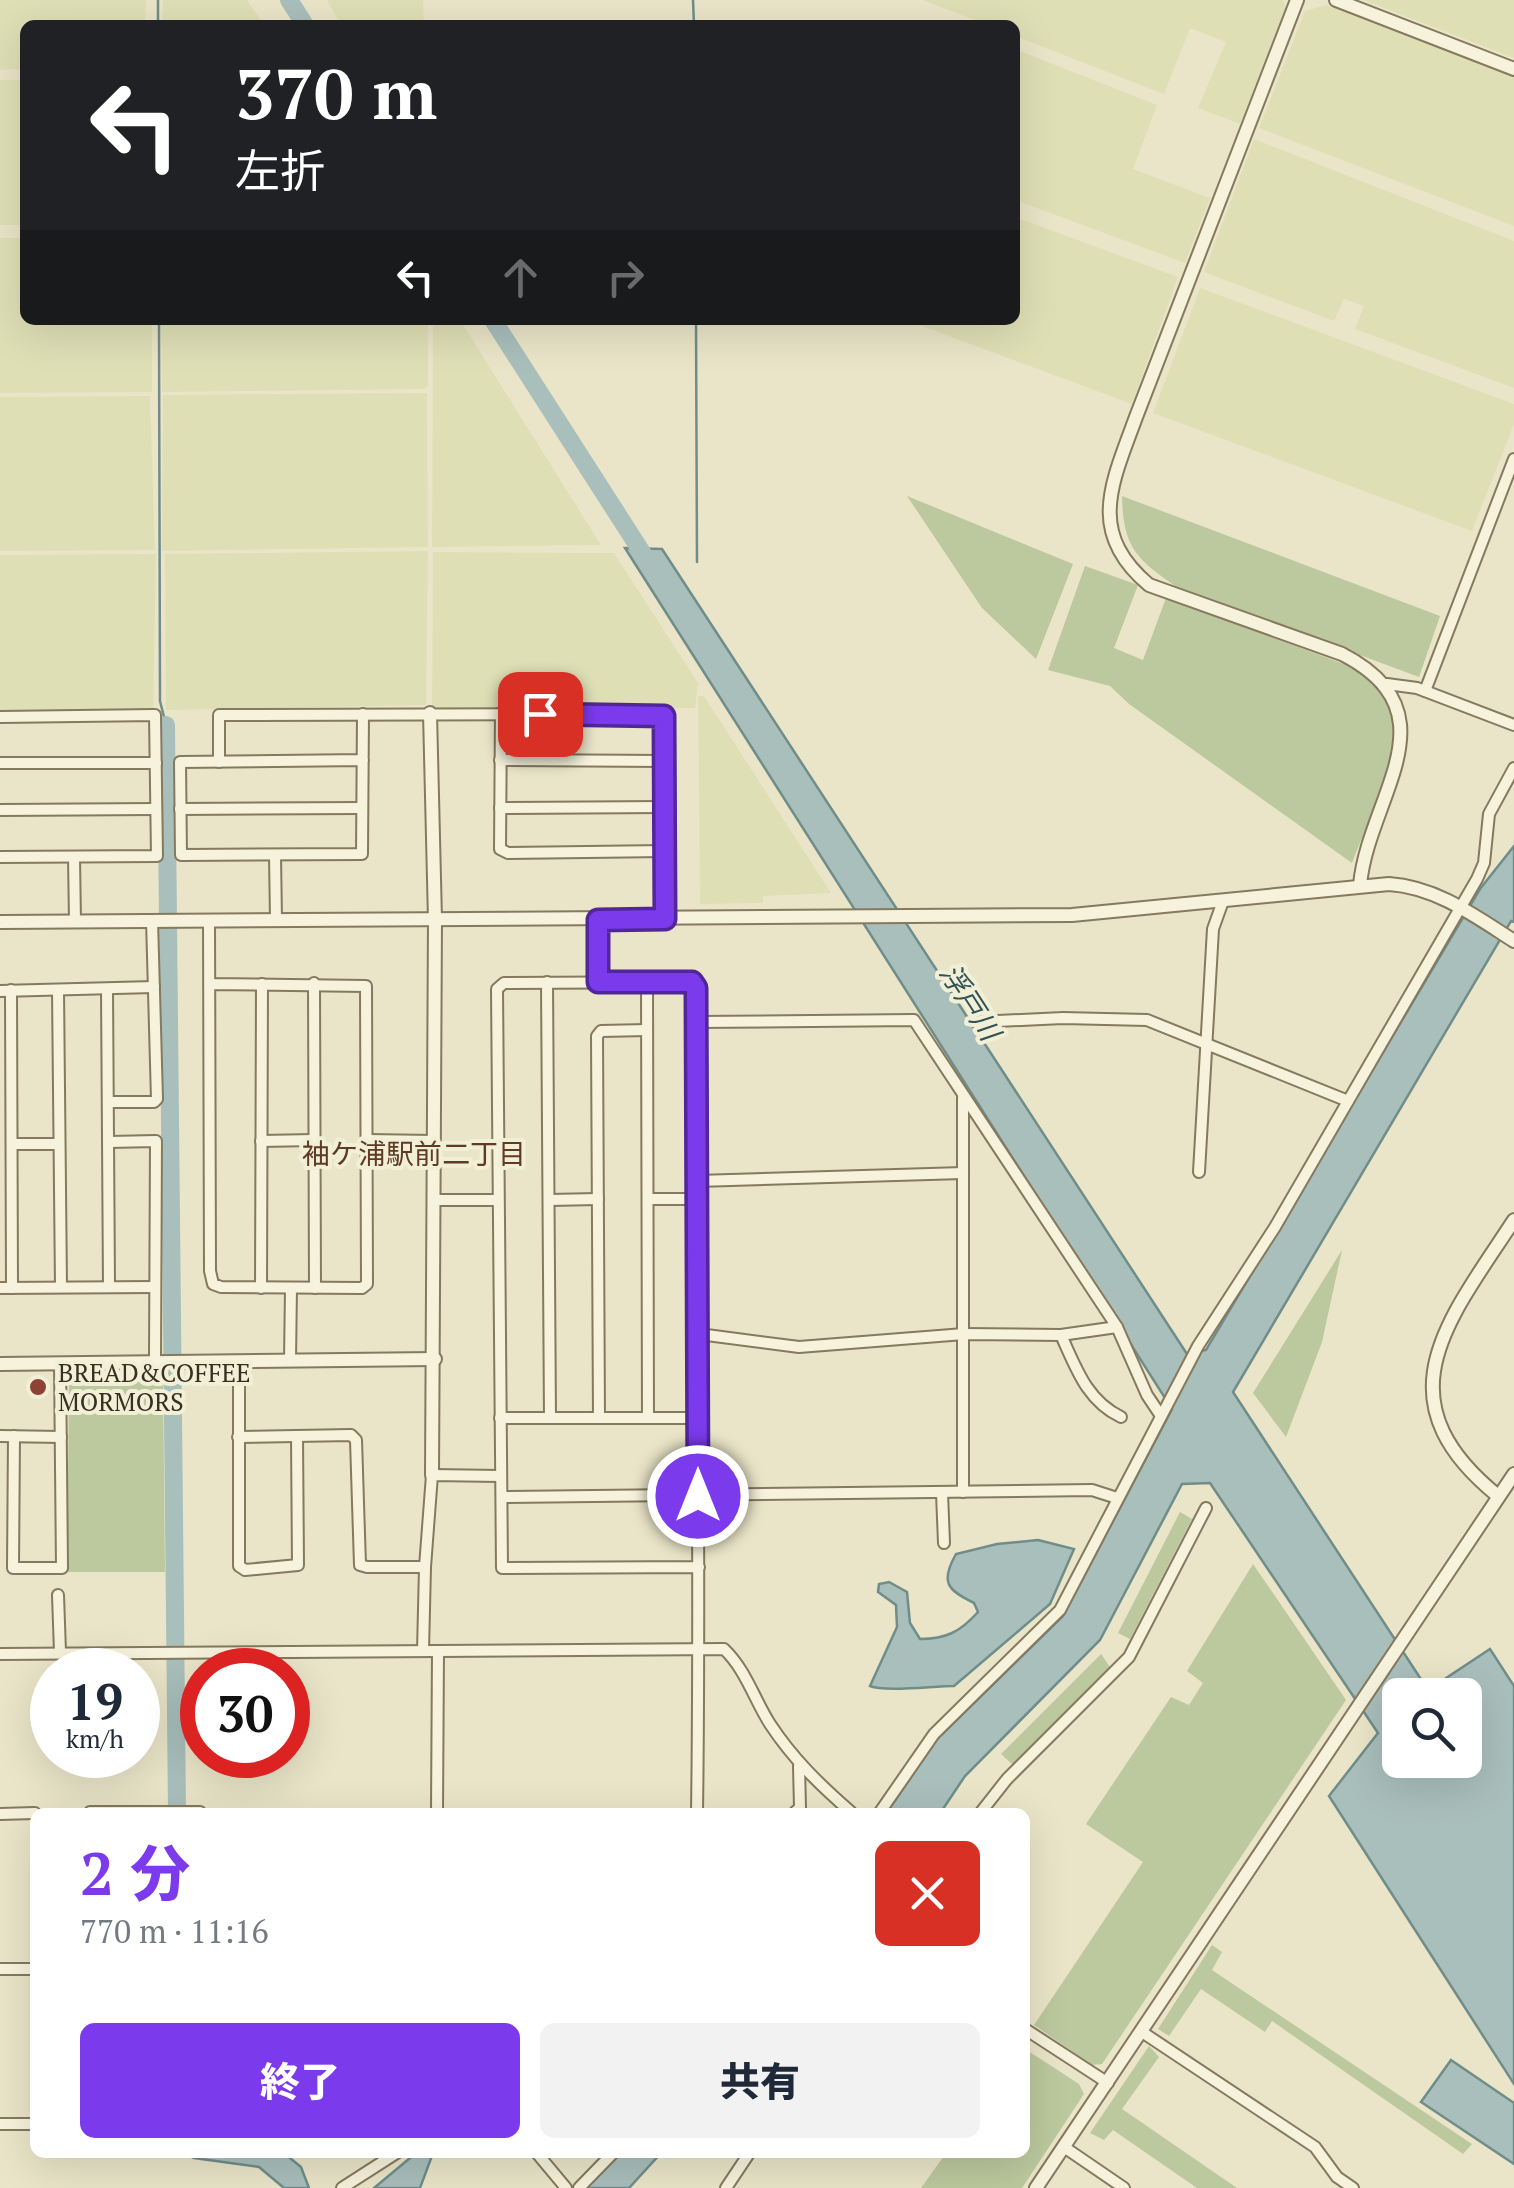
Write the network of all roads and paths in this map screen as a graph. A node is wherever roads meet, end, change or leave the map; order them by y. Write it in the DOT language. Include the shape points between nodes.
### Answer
graph roads {
  1 [pos="1297,0"];
  2 [pos="1336,0"];
  3 [pos="1514,69"];
  4 [pos="1514,459"];
  5 [pos="1387,684"];
  6 [pos="1424,691"];
  7 [pos="430,713"];
  8 [pos="363,714"];
  9 [pos="501,714"];
  10 [pos="0,717"];
  11 [pos="1514,725"];
  12 [pos="363,760"];
  13 [pos="500,760"];
  14 [pos="664,761"];
  15 [pos="156,762"];
  16 [pos="219,762"];
  17 [pos="0,764"];
  18 [pos="1514,768"];
  19 [pos="664,807"];
  20 [pos="362,808"];
  21 [pos="500,808"];
  22 [pos="180,809"];
  23 [pos="0,810"];
  24 [pos="156,810"];
  25 [pos="664,852"];
  26 [pos="275,855"];
  27 [pos="0,857"];
  28 [pos="74,857"];
  29 [pos="1360,885"];
  30 [pos="1223,901"];
  31 [pos="1459,907"];
  32 [pos="665,919"];
  33 [pos="156,920"];
  34 [pos="209,920"];
  35 [pos="276,920"];
  36 [pos="435,920"];
  37 [pos="598,920"];
  38 [pos="0,922"];
  39 [pos="75,922"];
  40 [pos="1512,939"];
  41 [pos="547,982"];
  42 [pos="598,982"];
  43 [pos="647,982"];
  44 [pos="209,984"];
  45 [pos="262,984"];
  46 [pos="314,984"];
  47 [pos="154,988"];
  48 [pos="107,989"];
  49 [pos="6,990"];
  50 [pos="58,990"];
  51 [pos="696,1022"];
  52 [pos="977,1022"];
  53 [pos="647,1030"];
  54 [pos="1206,1044"];
  55 [pos="963,1096"];
  56 [pos="1348,1101"];
  57 [pos="110,1102"];
  58 [pos="314,1140"];
  59 [pos="367,1140"];
  60 [pos="434,1140"];
  61 [pos="262,1141"];
  62 [pos="109,1142"];
  63 [pos="12,1144"];
  64 [pos="60,1144"];
  65 [pos="1199,1172"];
  66 [pos="962,1174"];
  67 [pos="697,1182"];
  68 [pos="648,1199"];
  69 [pos="697,1199"];
  70 [pos="434,1200"];
  71 [pos="498,1200"];
  72 [pos="548,1200"];
  73 [pos="598,1200"];
  74 [pos="1514,1220"];
  75 [pos="109,1287"];
  76 [pos="156,1287"];
  77 [pos="6,1288"];
  78 [pos="61,1288"];
  79 [pos="261,1288"];
  80 [pos="291,1288"];
  81 [pos="315,1288"];
  82 [pos="1117,1328"];
  83 [pos="699,1334"];
  84 [pos="964,1334"];
  85 [pos="1061,1335"];
  86 [pos="435,1359"];
  87 [pos="290,1360"];
  88 [pos="239,1361"];
  89 [pos="156,1362"];
  90 [pos="60,1363"];
  91 [pos="0,1364"];
  92 [pos="1160,1416"];
  93 [pos="1121,1417"];
  94 [pos="500,1418"];
  95 [pos="550,1418"];
  96 [pos="599,1418"];
  97 [pos="648,1418"];
  98 [pos="699,1418"];
  99 [pos="0,1436"];
  100 [pos="14,1436"];
  101 [pos="60,1436"];
  102 [pos="297,1436"];
  103 [pos="238,1437"];
  104 [pos="1514,1474"];
  105 [pos="432,1476"];
  106 [pos="500,1476"];
  107 [pos="964,1492"];
  108 [pos="942,1493"];
  109 [pos="698,1496"];
  110 [pos="1498,1496"];
  111 [pos="502,1497"];
  112 [pos="1118,1498"];
  113 [pos="1206,1508"];
  114 [pos="944,1544"];
  115 [pos="699,1566"];
  116 [pos="425,1567"];
  117 [pos="58,1595"];
  118 [pos="60,1648"];
  119 [pos="699,1650"];
  120 [pos="423,1651"];
  121 [pos="438,1651"];
  122 [pos="160,1652"];
  123 [pos="30,1653"];
  124 [pos="0,1654"];
  125 [pos="798,1766"];
  126 [pos="437,1808"];
  127 [pos="697,1808"];
  128 [pos="800,1808"];
  129 [pos="846,1808"];
  130 [pos="883,1808"];
  131 [pos="984,1808"];
  132 [pos="30,1813"];
  133 [pos="0,1814"];
  134 [pos="0,1969"];
  135 [pos="30,1969"];
  136 [pos="1030,2031"];
  137 [pos="1142,2032"];
  138 [pos="1108,2083"];
  139 [pos="0,2124"];
  140 [pos="30,2124"];
  141 [pos="1064,2146"];
  142 [pos="389,2158"];
  143 [pos="541,2158"];
  144 [pos="608,2158"];
  145 [pos="746,2158"];
  146 [pos="342,2188"];
  147 [pos="566,2188"];
  148 [pos="579,2188"];
  149 [pos="726,2188"];
  150 [pos="1036,2188"];
  151 [pos="1124,2188"];
  152 [pos="1353,2188"];
  1 -- 5 [label="street" via="1112,482 1108,512 1118,550 1148,585 1342,654"];
  2 -- 3 [label="street"];
  4 -- 6 [label="street"];
  5 -- 6 [label="street"];
  5 -- 29 [label="street" via="1403,734"];
  6 -- 11 [label="street"];
  7 -- 8 [label="street"];
  7 -- 9 [label="street"];
  7 -- 36 [label="street"];
  8 -- 12 [label="street"];
  8 -- 16 [label="street" via="218,715"];
  9 -- 13 [label="street"];
  9 -- 14 [label="street" via="658,714 664,716"];
  10 -- 15 [label="street" via="155,715"];
  12 -- 16 [label="street"];
  12 -- 20 [label="street"];
  13 -- 14 [label="street"];
  13 -- 21 [label="street"];
  14 -- 19 [label="street"];
  15 -- 17 [label="street"];
  15 -- 24 [label="street"];
  16 -- 22 [label="street" via="180,762"];
  18 -- 31 [label="street" via="1488,814 1484,863"];
  19 -- 21 [label="street"];
  19 -- 25 [label="street"];
  20 -- 22 [label="street"];
  20 -- 26 [label="street" via="362,854"];
  21 -- 25 [label="street" via="500,850 508,853"];
  22 -- 26 [label="street" via="181,855"];
  23 -- 24 [label="street"];
  24 -- 28 [label="street" via="158,856"];
  25 -- 32 [label="street"];
  26 -- 35 [label="street"];
  27 -- 28 [label="street"];
  28 -- 39 [label="street"];
  29 -- 30 [label="street"];
  29 -- 31 [label="street" via="1416,886"];
  30 -- 32 [label="street" via="1072,915"];
  30 -- 54 [label="street" via="1214,929"];
  31 -- 40 [label="street"];
  31 -- 56 [label="street"];
  32 -- 37 [label="street"];
  33 -- 34 [label="street"];
  33 -- 39 [label="street"];
  33 -- 47 [label="street"];
  34 -- 35 [label="street"];
  34 -- 44 [label="street"];
  35 -- 36 [label="street"];
  36 -- 37 [label="street"];
  36 -- 60 [label="street"];
  37 -- 42 [label="street"];
  38 -- 39 [label="street"];
  41 -- 42 [label="street"];
  41 -- 71 [label="street" via="504,982 497,989"];
  41 -- 72 [label="street"];
  42 -- 43 [label="street"];
  43 -- 51 [label="street" via="692,982"];
  43 -- 53 [label="street"];
  44 -- 45 [label="street"];
  44 -- 79 [label="street" via="212,1284"];
  45 -- 46 [label="street"];
  45 -- 61 [label="street"];
  46 -- 58 [label="street"];
  46 -- 59 [label="street" via="366,986"];
  47 -- 48 [label="street"];
  47 -- 57 [label="street" via="157,1099"];
  48 -- 50 [label="street"];
  48 -- 57 [label="street"];
  49 -- 50 [label="street"];
  49 -- 63 [label="street"];
  50 -- 64 [label="street"];
  51 -- 55 [label="street" via="914,1020"];
  51 -- 67 [label="street"];
  52 -- 54 [label="street" via="1146,1020"];
  53 -- 68 [label="street"];
  53 -- 73 [label="street" via="597,1036"];
  54 -- 56 [label="street"];
  54 -- 65 [label="street"];
  55 -- 66 [label="street"];
  55 -- 82 [label="street"];
  56 -- 92 [label="street"];
  57 -- 62 [label="street"];
  58 -- 61 [label="street"];
  58 -- 81 [label="street"];
  59 -- 60 [label="street"];
  59 -- 81 [label="street" via="368,1284"];
  60 -- 70 [label="street"];
  61 -- 79 [label="street"];
  62 -- 75 [label="street"];
  62 -- 76 [label="street" via="156,1141"];
  63 -- 64 [label="street"];
  63 -- 77 [label="street"];
  64 -- 78 [label="street"];
  66 -- 67 [label="street"];
  66 -- 84 [label="street"];
  67 -- 69 [label="street"];
  68 -- 69 [label="street"];
  68 -- 97 [label="street"];
  69 -- 83 [label="street"];
  70 -- 71 [label="street"];
  70 -- 86 [label="street"];
  71 -- 94 [label="street"];
  72 -- 73 [label="street"];
  72 -- 95 [label="street"];
  73 -- 96 [label="street"];
  74 -- 110 [label="street" via="1451,1316 1434,1358 1442,1432 1462,1464"];
  75 -- 76 [label="street"];
  75 -- 78 [label="street"];
  76 -- 89 [label="street"];
  77 -- 78 [label="street"];
  79 -- 80 [label="street"];
  80 -- 81 [label="street"];
  80 -- 87 [label="street"];
  82 -- 85 [label="street"];
  82 -- 92 [label="street"];
  83 -- 84 [label="street" via="798,1347"];
  83 -- 98 [label="street"];
  84 -- 85 [label="street"];
  84 -- 107 [label="street"];
  85 -- 93 [label="street" via="1097,1401"];
  86 -- 87 [label="street"];
  86 -- 105 [label="street"];
  87 -- 88 [label="street"];
  88 -- 89 [label="street"];
  88 -- 103 [label="street"];
  89 -- 90 [label="street"];
  90 -- 91 [label="street"];
  90 -- 101 [label="street"];
  92 -- 112 [label="street"];
  94 -- 95 [label="street"];
  94 -- 106 [label="street"];
  95 -- 96 [label="street"];
  96 -- 97 [label="street"];
  97 -- 98 [label="street"];
  98 -- 109 [label="street"];
  99 -- 100 [label="street"];
  100 -- 101 [label="street"];
  100 -- 101 [label="street" via="13,1568 62,1568"];
  102 -- 103 [label="street"];
  102 -- 103 [label="street" via="298,1565 246,1570 239,1566"];
  102 -- 116 [label="street" via="356,1440 360,1565"];
  104 -- 110 [label="street"];
  105 -- 106 [label="street"];
  105 -- 116 [label="street"];
  106 -- 111 [label="street"];
  107 -- 108 [label="street"];
  107 -- 112 [label="street" via="1092,1490"];
  108 -- 109 [label="street"];
  108 -- 114 [label="street"];
  109 -- 111 [label="street"];
  109 -- 115 [label="street"];
  110 -- 137 [label="street"];
  111 -- 115 [label="street" via="502,1568"];
  112 -- 130 [label="street" via="1056,1616 934,1734"];
  113 -- 131 [label="street" via="1129,1656"];
  115 -- 119 [label="street"];
  116 -- 120 [label="street"];
  117 -- 118 [label="street"];
  119 -- 121 [label="street"];
  119 -- 125 [label="street" via="724,1649 737,1661"];
  119 -- 127 [label="street"];
  120 -- 121 [label="street"];
  120 -- 122 [label="street"];
  121 -- 126 [label="street"];
  123 -- 124 [label="street"];
  125 -- 128 [label="street"];
  125 -- 129 [label="street"];
  132 -- 133 [label="street"];
  134 -- 135 [label="street"];
  136 -- 138 [label="street"];
  137 -- 138 [label="street"];
  137 -- 152 [label="street" via="1316,2147"];
  138 -- 141 [label="street"];
  139 -- 140 [label="street"];
  141 -- 150 [label="street"];
  141 -- 151 [label="street"];
  142 -- 146 [label="street"];
  143 -- 147 [label="street"];
  144 -- 148 [label="street"];
  145 -- 149 [label="street"];
}
